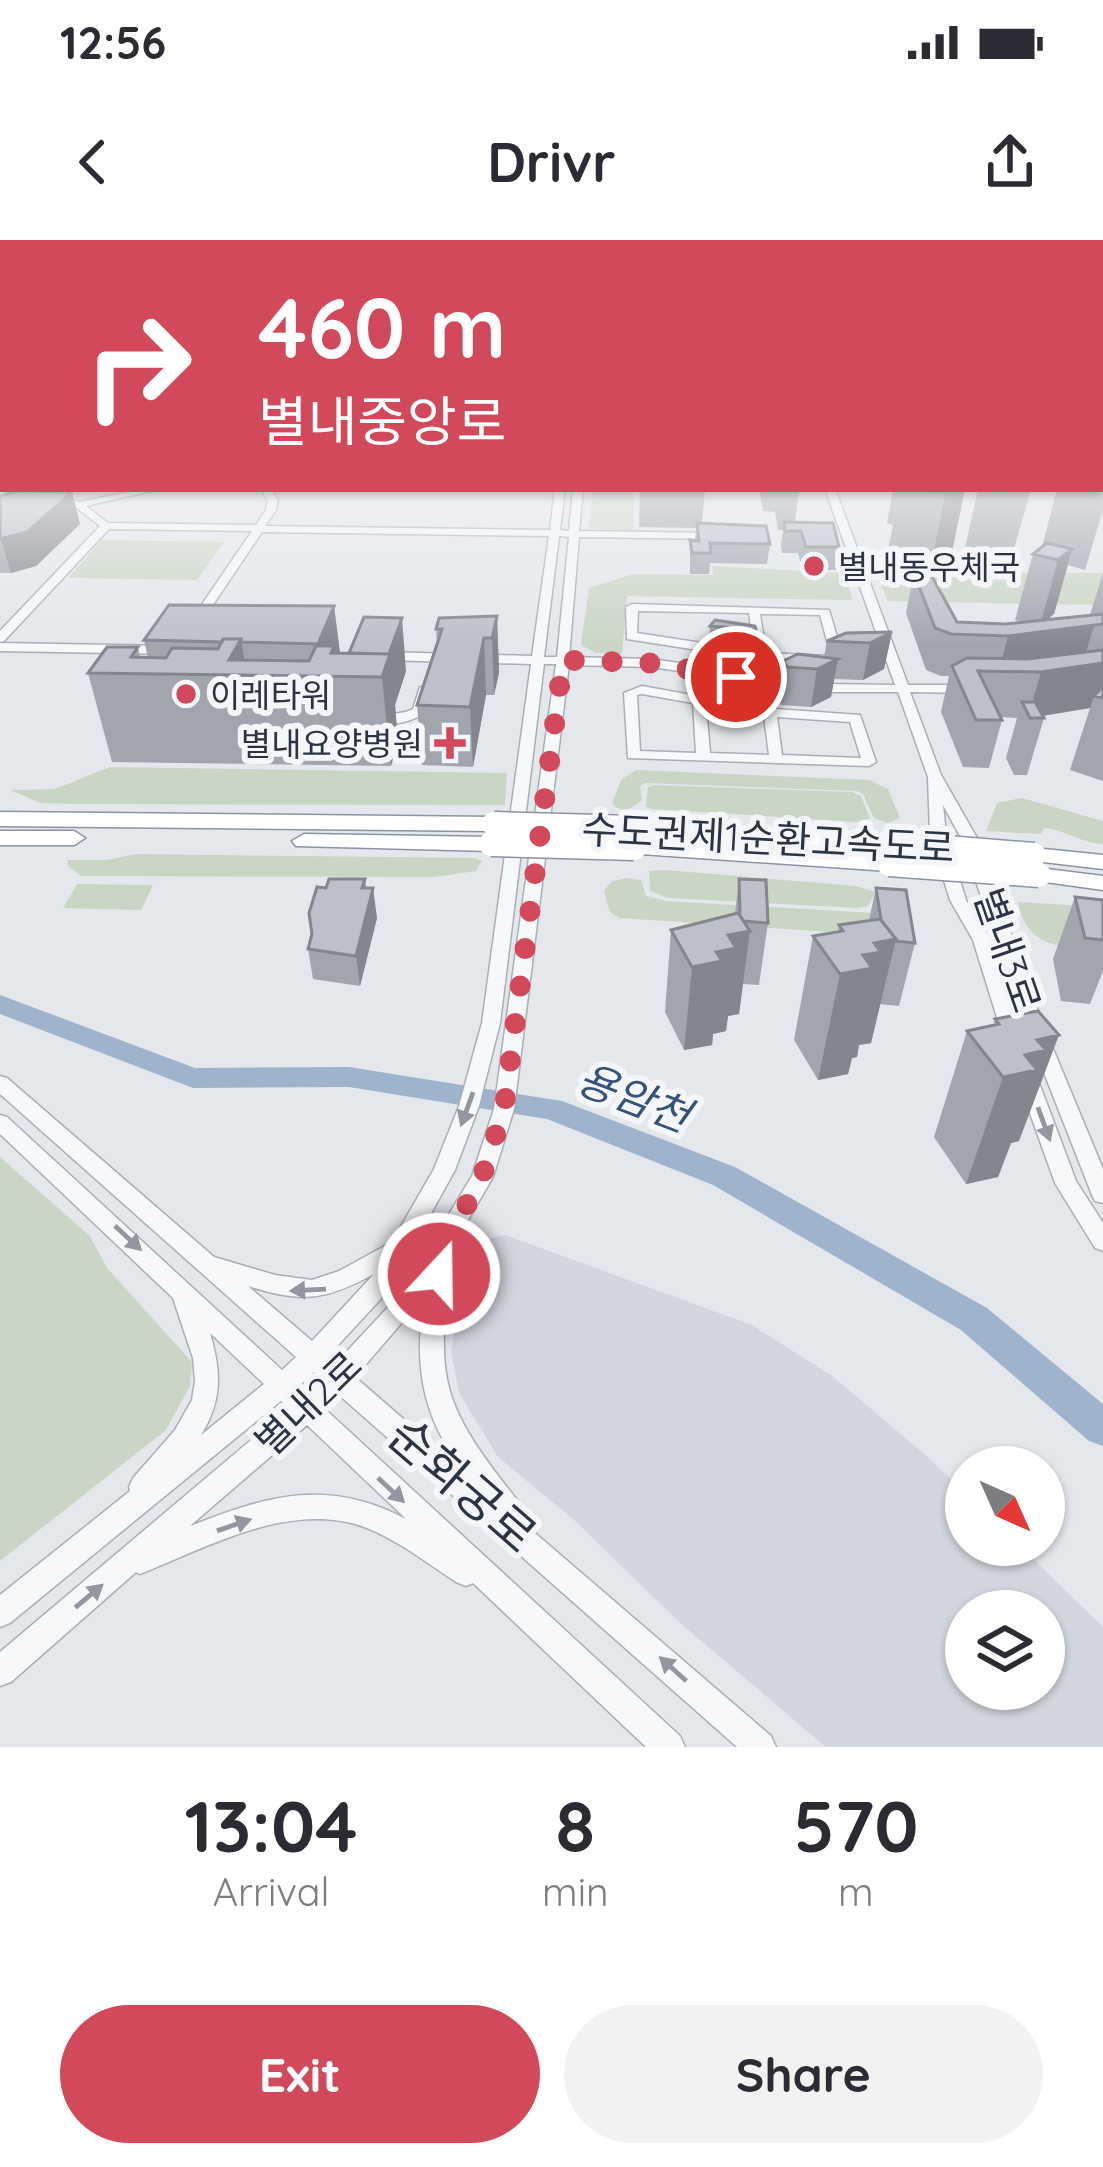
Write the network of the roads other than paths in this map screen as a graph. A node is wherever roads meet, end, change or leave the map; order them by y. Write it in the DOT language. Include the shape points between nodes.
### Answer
graph roads {
  1 [pos="58,506"];
  2 [pos="79,506"];
  3 [pos="272,506"];
  4 [pos="557,506"];
  5 [pos="576,506"];
  6 [pos="837,506"];
  7 [pos="55,507"];
  8 [pos="106,526"];
  9 [pos="258,528"];
  10 [pos="552,532"];
  11 [pos="574,533"];
  12 [pos="724,536"];
  13 [pos="828,537"];
  14 [pos="849,538"];
  15 [pos="682,608"];
  16 [pos="754,610"];
  17 [pos="0,638"];
  18 [pos="683,641"];
  19 [pos="0,647"];
  20 [pos="184,651"];
  21 [pos="367,655"];
  22 [pos="760,656"];
  23 [pos="435,657"];
  24 [pos="538,659"];
  25 [pos="563,660"];
  26 [pos="164,670"];
  27 [pos="765,682"];
  28 [pos="902,689"];
  29 [pos="992,689"];
  30 [pos="699,699"];
  31 [pos="771,712"];
  32 [pos="358,719"];
  33 [pos="703,757"];
  34 [pos="776,759"];
  35 [pos="934,775"];
  36 [pos="0,819"];
  37 [pos="87,829"];
  38 [pos="0,838"];
  39 [pos="1103,859"];
  40 [pos="1037,865"];
  41 [pos="1103,882"];
  42 [pos="1016,1048"];
  43 [pos="1024,1071"];
  44 [pos="0,1083"];
  45 [pos="0,1122"];
  46 [pos="1103,1195"];
  47 [pos="1103,1241"];
  48 [pos="446,1243"];
  49 [pos="405,1246"];
  50 [pos="205,1261"];
  51 [pos="179,1287"];
  52 [pos="314,1355"];
  53 [pos="339,1378"];
  54 [pos="282,1384"];
  55 [pos="306,1410"];
  56 [pos="108,1526"];
  57 [pos="540,1550"];
  58 [pos="124,1566"];
  59 [pos="505,1597"];
  60 [pos="0,1613"];
  61 [pos="0,1672"];
  62 [pos="669,1747"];
  63 [pos="760,1747"];
  1 -- 7 [label="street"];
  2 -- 8 [label="street"];
  3 -- 9 [label="street"];
  4 -- 10 [label="street, 별내2로"];
  5 -- 11 [label="street, 별내2로"];
  6 -- 14 [label="street, 별내3로"];
  8 -- 9 [label="street"];
  8 -- 17 [label="street"];
  9 -- 10 [label="street"];
  9 -- 20 [label="street"];
  10 -- 11 [label="street"];
  10 -- 24 [label="street, 별내2로"];
  11 -- 12 [label="street"];
  11 -- 25 [label="street, 별내2로"];
  13 -- 14 [label="street"];
  14 -- 28 [label="street, 별내3로"];
  15 -- 16 [label="street"];
  15 -- 18 [label="street"];
  15 -- 18 [label="street" via="632,607 631,636"];
  16 -- 22 [label="street"];
  16 -- 22 [label="street" via="824,612 838,660"];
  18 -- 22 [label="street"];
  19 -- 20 [label="street"];
  20 -- 26 [label="street"];
  21 -- 23 [label="street"];
  22 -- 27 [label="street"];
  23 -- 24 [label="street"];
  23 -- 32 [label="street" via="419,711"];
  24 -- 25 [label="street"];
  24 -- 49 [label="street, 별내2로, one-way" via="491,1023 470,1106"];
  25 -- 27 [label="street" via="651,663"];
  25 -- 48 [label="street, 별내2로" via="504,1109"];
  27 -- 28 [label="street"];
  27 -- 31 [label="street"];
  28 -- 29 [label="street"];
  28 -- 35 [label="street, 별내3로"];
  30 -- 31 [label="street"];
  30 -- 33 [label="street"];
  30 -- 33 [label="street" via="631,693 633,755"];
  31 -- 34 [label="street"];
  31 -- 34 [label="street" via="855,718 869,762"];
  33 -- 34 [label="street"];
  35 -- 42 [label="street, 별내3로" via="938,836"];
  35 -- 46 [label="street, 별내3로" via="969,838"];
  36 -- 37 [label="highway, 수도권제1순환고속도로"];
  37 -- 38 [label="highway, 수도권제1순환고속도로"];
  37 -- 40 [label="highway, 수도권제1순환고속도로, bridge" via="634,838"];
  39 -- 40 [label="highway, 수도권제1순환고속도로"];
  40 -- 41 [label="highway"];
  43 -- 47 [label="street, 별내3로, one-way" via="1066,1184"];
  44 -- 50 [label="street, 순화궁로"];
  45 -- 51 [label="street, 순화궁로, one-way"];
  48 -- 53 [label="street, 별내2로" via="410,1299"];
  48 -- 57 [label="street" via="428,1361 440,1410 467,1459"];
  49 -- 50 [label="street, one-way" via="329,1289 292,1293"];
  49 -- 52 [label="street, 별내2로"];
  50 -- 52 [label="street, 순화궁로"];
  51 -- 54 [label="street, 순화궁로"];
  51 -- 56 [label="street" via="206,1348 211,1389 196,1426"];
  52 -- 53 [label="street, 순화궁로"];
  52 -- 54 [label="street, 별내2로"];
  53 -- 55 [label="street, 별내2로"];
  53 -- 57 [label="street, 순화궁로"];
  54 -- 55 [label="street, 순화궁로"];
  54 -- 56 [label="street, 별내2로"];
  55 -- 58 [label="street, 별내2로"];
  55 -- 59 [label="street, 순화궁로, one-way"];
  56 -- 60 [label="street, 별내2로"];
  63 -- 57 [label="street, 순화궁로, one-way"];
  58 -- 59 [label="street, one-way" via="277,1510 340,1508 398,1528"];
  61 -- 58 [label="street, 별내2로, one-way"];
  59 -- 62 [label="street, 순화궁로"];
}
